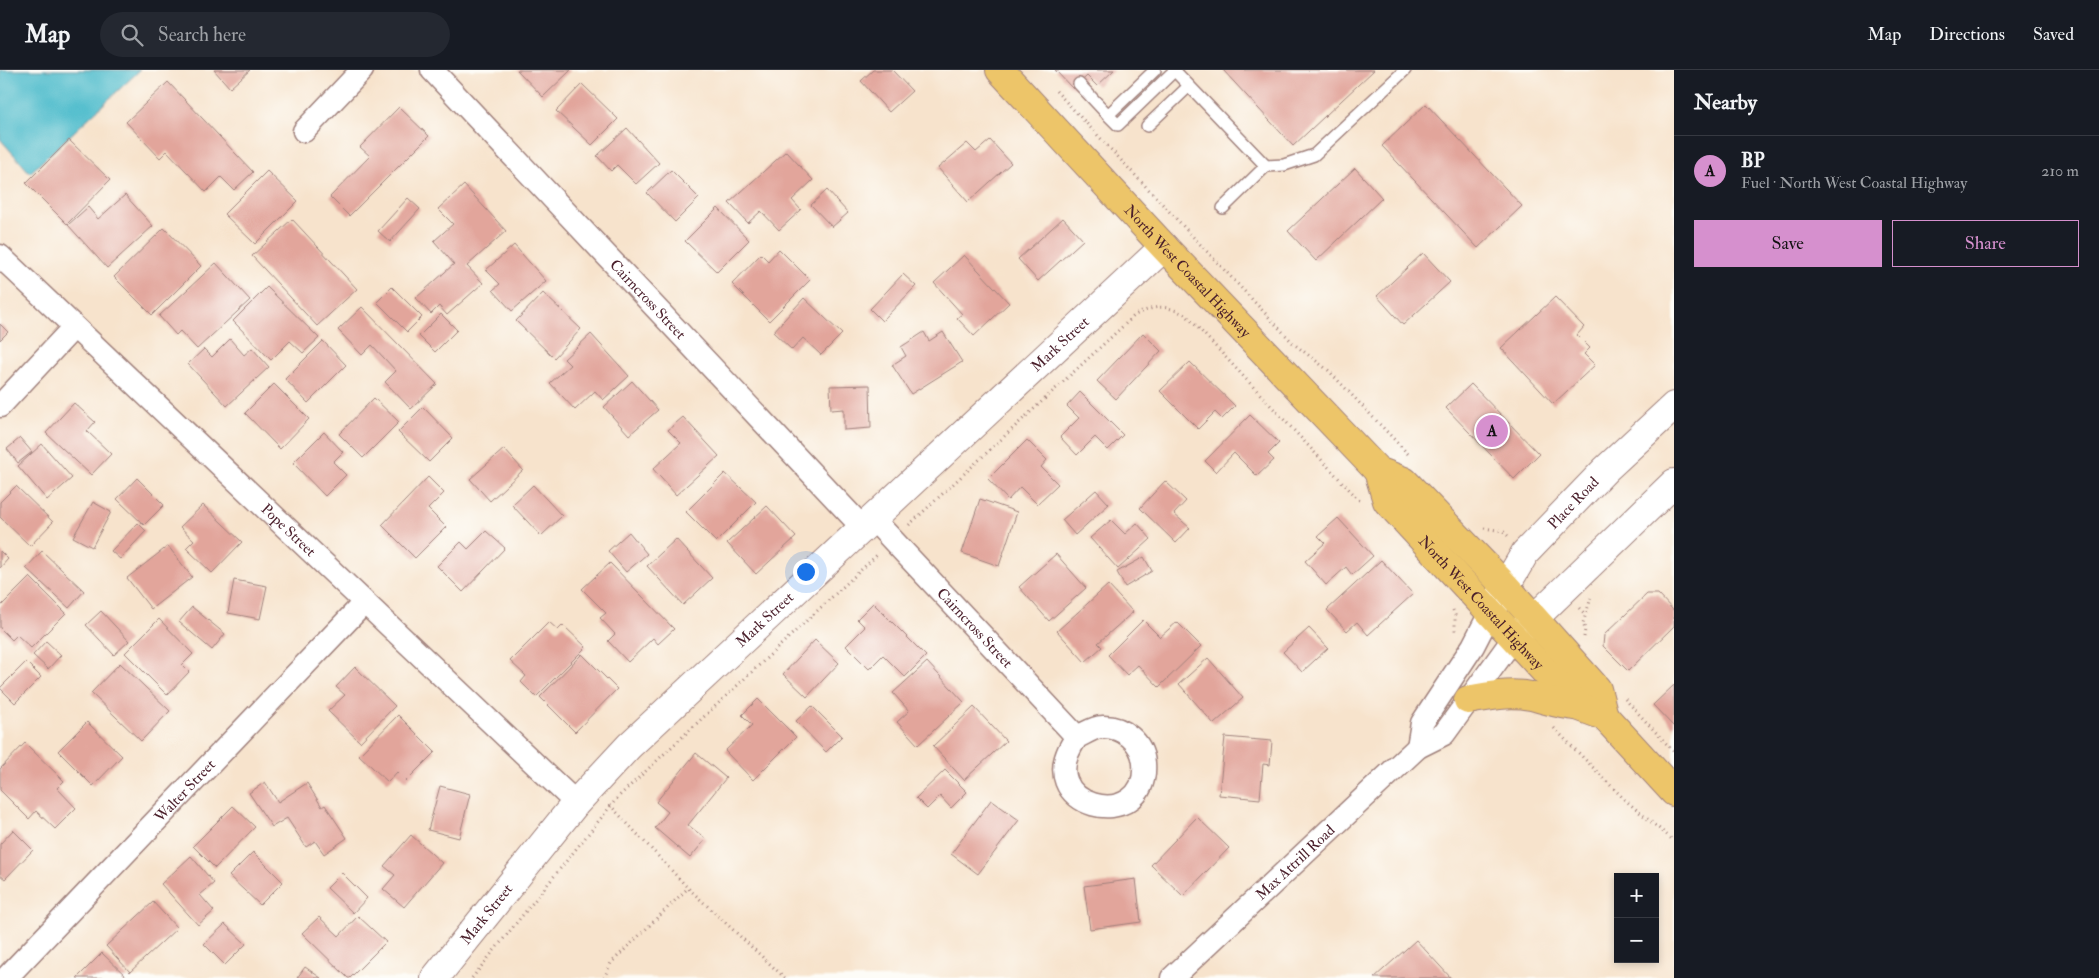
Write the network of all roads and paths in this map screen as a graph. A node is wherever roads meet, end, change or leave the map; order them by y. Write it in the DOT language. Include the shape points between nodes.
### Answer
graph roads {
  1 [pos="362,70"];
  2 [pos="432,70"];
  3 [pos="1000,70"];
  4 [pos="1155,70"];
  5 [pos="1175,70"];
  6 [pos="1405,70"];
  7 [pos="1050,84"];
  8 [pos="1078,84"];
  9 [pos="1189,86"];
  10 [pos="1108,115"];
  11 [pos="1147,126"];
  12 [pos="304,131"];
  13 [pos="1266,166"];
  14 [pos="1224,208"];
  15 [pos="1164,247"];
  16 [pos="0,256"];
  17 [pos="74,327"];
  18 [pos="0,406"];
  19 [pos="1674,406"];
  20 [pos="1411,456"];
  21 [pos="1378,471"];
  22 [pos="1674,483"];
  23 [pos="1364,505"];
  24 [pos="868,523"];
  25 [pos="1478,525"];
  26 [pos="909,526"];
  27 [pos="1508,536"];
  28 [pos="880,552"];
  29 [pos="1506,587"];
  30 [pos="1594,590"];
  31 [pos="364,603"];
  32 [pos="1451,607"];
  33 [pos="1490,614"];
  34 [pos="1535,619"];
  35 [pos="1459,637"];
  36 [pos="1513,639"];
  37 [pos="1583,641"];
  38 [pos="1622,695"];
  39 [pos="1468,700"];
  40 [pos="1577,706"];
  41 [pos="1604,716"];
  42 [pos="1547,723"];
  43 [pos="1077,737"];
  44 [pos="1418,747"];
  45 [pos="1674,752"];
  46 [pos="1674,792"];
  47 [pos="584,795"];
  48 [pos="610,806"];
  49 [pos="1674,841"];
  50 [pos="688,888"];
  51 [pos="6,978"];
  52 [pos="435,978"];
  53 [pos="472,978"];
  54 [pos="604,978"];
  55 [pos="785,978"];
  56 [pos="1172,978"];
  1 -- 12 [label="street"];
  2 -- 24 [label="street, Cairncross Street"];
  3 -- 15 [label="highway, North West Coastal Highway"];
  4 -- 10 [label="lane"];
  5 -- 9 [label="lane"];
  5 -- 10 [label="lane" via="1118,125"];
  6 -- 13 [label="lane" via="1314,155 1284,165"];
  7 -- 20 [label="path" via="1294,344 1328,370"];
  8 -- 10 [label="lane"];
  9 -- 11 [label="lane"];
  9 -- 13 [label="lane"];
  13 -- 14 [label="lane"];
  15 -- 21 [label="highway, North West Coastal Highway"];
  15 -- 24 [label="street, Mark Street"];
  16 -- 17 [label="street, Pope Street"];
  17 -- 18 [label="street"];
  17 -- 31 [label="street, Pope Street"];
  19 -- 29 [label="street, Place Road" via="1525,553"];
  21 -- 29 [label="highway, North West Coastal Highway" via="1404,481"];
  21 -- 33 [label="highway, North West Coastal Highway" via="1387,502"];
  22 -- 34 [label="street"];
  23 -- 26 [label="path" via="1187,316 1171,307 1152,307 1135,315"];
  24 -- 43 [label="street, Cairncross Street"];
  24 -- 47 [label="street, Mark Street" via="629,746"];
  25 -- 27 [label="path" via="1502,531"];
  28 -- 48 [label="path"];
  29 -- 33 [label="street, Place Road"];
  29 -- 34 [label="highway, North West Coastal Highway"];
  30 -- 37 [label="path" via="1583,623"];
  31 -- 47 [label="street, Pope Street"];
  31 -- 51 [label="street, Walter Street"];
  32 -- 35 [label="path" via="1455,615 1455,633"];
  33 -- 36 [label="highway, North West Coastal Highway"];
  33 -- 44 [label="street" via="1473,646 1422,723"];
  34 -- 36 [label="street"];
  34 -- 41 [label="highway, North West Coastal Highway" via="1597,689"];
  36 -- 39 [label="street, Max Attrill Road"];
  36 -- 40 [label="highway, North West Coastal Highway"];
  38 -- 45 [label="path"];
  39 -- 40 [label="highway" via="1497,694"];
  39 -- 44 [label="street, Max Attrill Road" via="1444,734"];
  40 -- 41 [label="highway, North West Coastal Highway"];
  41 -- 46 [label="highway, North West Coastal Highway"];
  42 -- 49 [label="path" via="1560,732 1625,800"];
  44 -- 56 [label="street, Max Attrill Road"];
  47 -- 48 [label="path"];
  47 -- 52 [label="street, Mark Street"];
  48 -- 50 [label="path"];
  48 -- 53 [label="path"];
  50 -- 54 [label="path" via="611,963"];
  50 -- 55 [label="path"];
}
